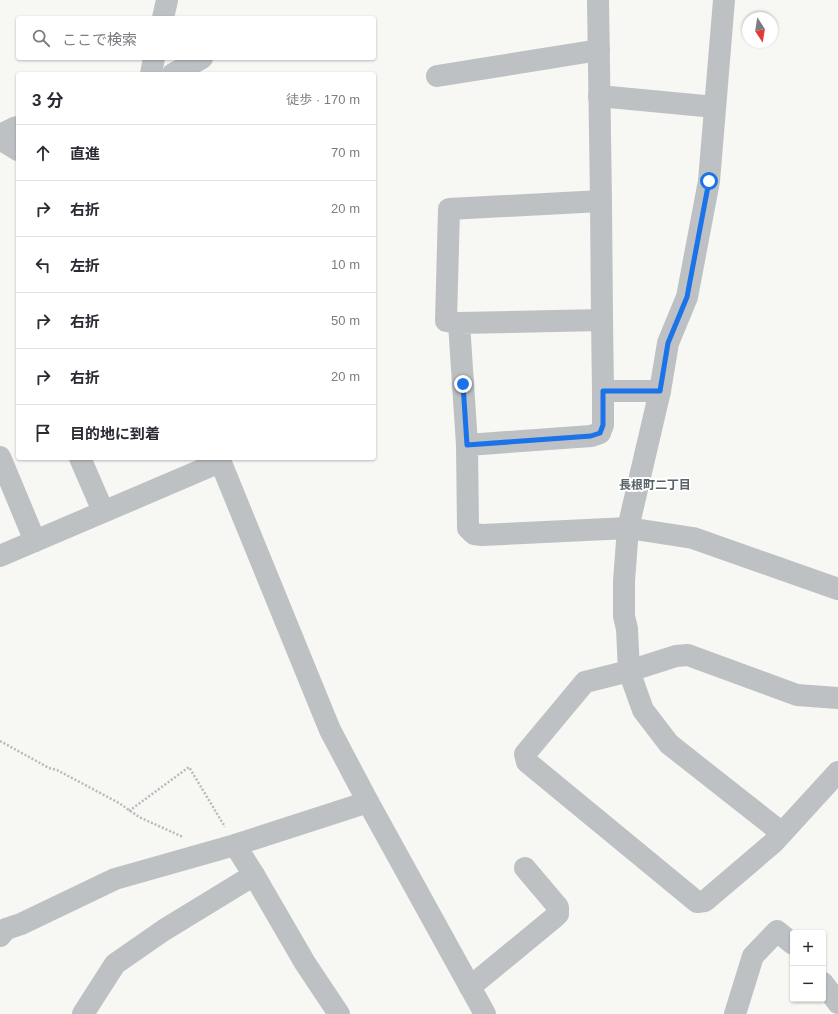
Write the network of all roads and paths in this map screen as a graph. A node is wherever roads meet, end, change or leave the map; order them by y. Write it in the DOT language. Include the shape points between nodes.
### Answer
graph roads {
  1 [pos="167,0"];
  2 [pos="598,0"];
  3 [pos="724,0"];
  4 [pos="163,16"];
  5 [pos="599,50"];
  6 [pos="154,60"];
  7 [pos="198,60"];
  8 [pos="151,72"];
  9 [pos="177,72"];
  10 [pos="437,76"];
  11 [pos="599,96"];
  12 [pos="716,107"];
  13 [pos="16,128"];
  14 [pos="0,135"];
  15 [pos="0,139"];
  16 [pos="16,149"];
  17 [pos="602,201"];
  18 [pos="602,320"];
  19 [pos="459,322"];
  20 [pos="603,391"];
  21 [pos="660,391"];
  22 [pos="467,445"];
  23 [pos="0,458"];
  24 [pos="81,460"];
  25 [pos="220,460"];
  26 [pos="4,480"];
  27 [pos="103,511"];
  28 [pos="628,528"];
  29 [pos="35,541"];
  30 [pos="0,556"];
  31 [pos="838,589"];
  32 [pos="629,671"];
  33 [pos="838,698"];
  34 [pos="0,741"];
  35 [pos="838,772"];
  36 [pos="368,802"];
  37 [pos="130,810"];
  38 [pos="782,833"];
  39 [pos="236,845"];
  40 [pos="205,854"];
  41 [pos="525,868"];
  42 [pos="254,875"];
  43 [pos="0,936"];
  44 [pos="790,942"];
  45 [pos="470,987"];
  46 [pos="826,987"];
  47 [pos="838,1003"];
  48 [pos="83,1014"];
  49 [pos="339,1014"];
  50 [pos="485,1014"];
  51 [pos="735,1014"];
  1 -- 4 [label="street"];
  2 -- 5 [label="street"];
  3 -- 12 [label="street"];
  5 -- 10 [label="street"];
  5 -- 11 [label="street"];
  6 -- 8 [label="street"];
  7 -- 9 [label="street"];
  11 -- 12 [label="street"];
  11 -- 17 [label="street"];
  12 -- 21 [label="street" via="709,181 687,297 668,343"];
  13 -- 14 [label="street"];
  15 -- 16 [label="street"];
  17 -- 18 [label="street"];
  17 -- 19 [label="street" via="449,209 446,321"];
  18 -- 19 [label="street"];
  18 -- 20 [label="street"];
  19 -- 22 [label="street"];
  20 -- 21 [label="street"];
  20 -- 22 [label="street" via="603,425 600,433 591,436"];
  21 -- 28 [label="street"];
  22 -- 28 [label="street" via="468,528 474,534"];
  23 -- 26 [label="street"];
  24 -- 27 [label="street"];
  25 -- 27 [label="street"];
  25 -- 36 [label="street" via="330,730"];
  26 -- 29 [label="street"];
  27 -- 29 [label="street"];
  28 -- 31 [label="street" via="693,538"];
  28 -- 32 [label="street" via="624,616"];
  29 -- 30 [label="street"];
  32 -- 33 [label="street" via="676,656 688,655 797,696"];
  32 -- 38 [label="street" via="643,710 669,744"];
  32 -- 38 [label="street" via="585,682 525,754 527,762 697,902 705,901"];
  34 -- 37 [label="path"];
  35 -- 38 [label="street"];
  36 -- 39 [label="street"];
  36 -- 45 [label="street"];
  37 -- 39 [label="path" via="189,767"];
  37 -- 40 [label="path" via="139,817 200,845"];
  39 -- 40 [label="street"];
  39 -- 42 [label="street"];
  40 -- 43 [label="street" via="115,879 6,929"];
  41 -- 45 [label="street" via="558,907 558,914"];
  42 -- 48 [label="street" via="164,930 115,964"];
  42 -- 49 [label="street"];
  44 -- 51 [label="street" via="777,931 754,956"];
  45 -- 50 [label="street"];
  46 -- 47 [label="street"];
}
